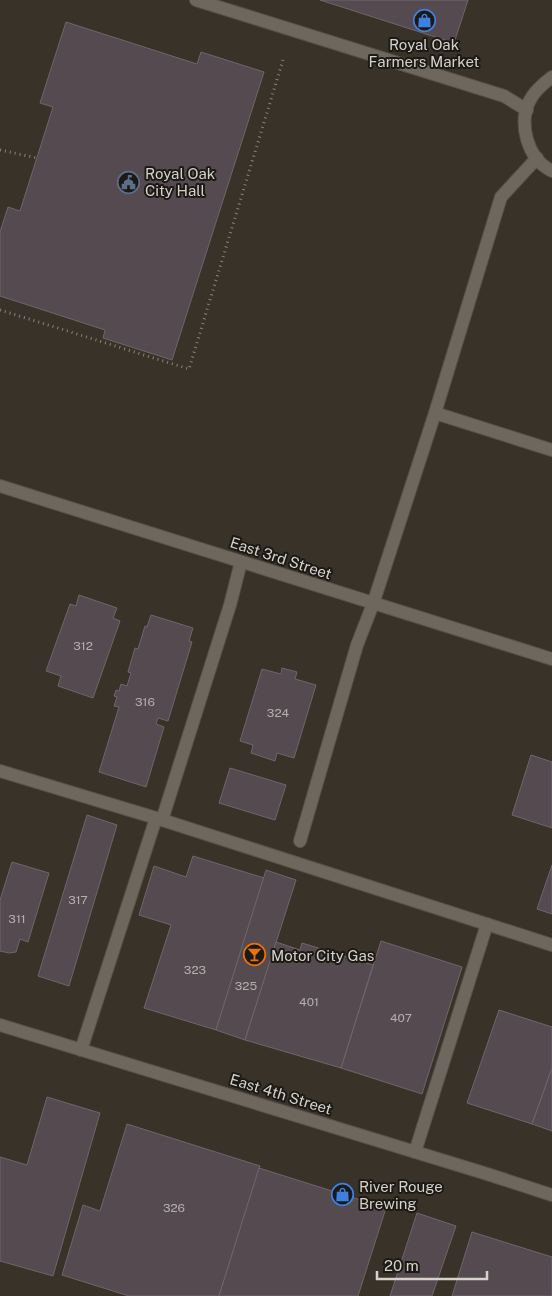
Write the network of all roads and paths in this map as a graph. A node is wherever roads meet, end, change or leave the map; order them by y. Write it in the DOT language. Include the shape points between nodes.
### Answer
graph roads {
  1 [pos="196,0"];
  2 [pos="283,60"];
  3 [pos="552,77"];
  4 [pos="527,110"];
  5 [pos="0,150"];
  6 [pos="37,158"];
  7 [pos="537,158"];
  8 [pos="552,171"];
  9 [pos="0,310"];
  10 [pos="435,414"];
  11 [pos="552,450"];
  12 [pos="0,486"];
  13 [pos="241,562"];
  14 [pos="372,604"];
  15 [pos="552,659"];
  16 [pos="0,771"];
  17 [pos="159,819"];
  18 [pos="300,841"];
  19 [pos="487,924"];
  20 [pos="552,944"];
  21 [pos="0,1025"];
  22 [pos="81,1050"];
  23 [pos="415,1152"];
  24 [pos="552,1195"];
  1 -- 4 [label="street" via="504,96"];
  2 -- 9 [label="path" via="189,369"];
  3 -- 4 [label="street" via="539,87"];
  4 -- 7 [label="street" via="525,130"];
  5 -- 6 [label="path"];
  7 -- 8 [label="street"];
  7 -- 10 [label="street" via="501,197"];
  10 -- 11 [label="street"];
  10 -- 14 [label="street"];
  12 -- 13 [label="street, East 3rd Street"];
  13 -- 14 [label="street, East 3rd Street"];
  13 -- 17 [label="street"];
  14 -- 15 [label="street, East 3rd Street"];
  14 -- 18 [label="street"];
  16 -- 17 [label="street"];
  17 -- 19 [label="street"];
  17 -- 22 [label="street"];
  19 -- 20 [label="street"];
  19 -- 23 [label="street"];
  21 -- 22 [label="street, East 4th Street"];
  22 -- 23 [label="street, East 4th Street"];
  23 -- 24 [label="street, East 4th Street"];
}
